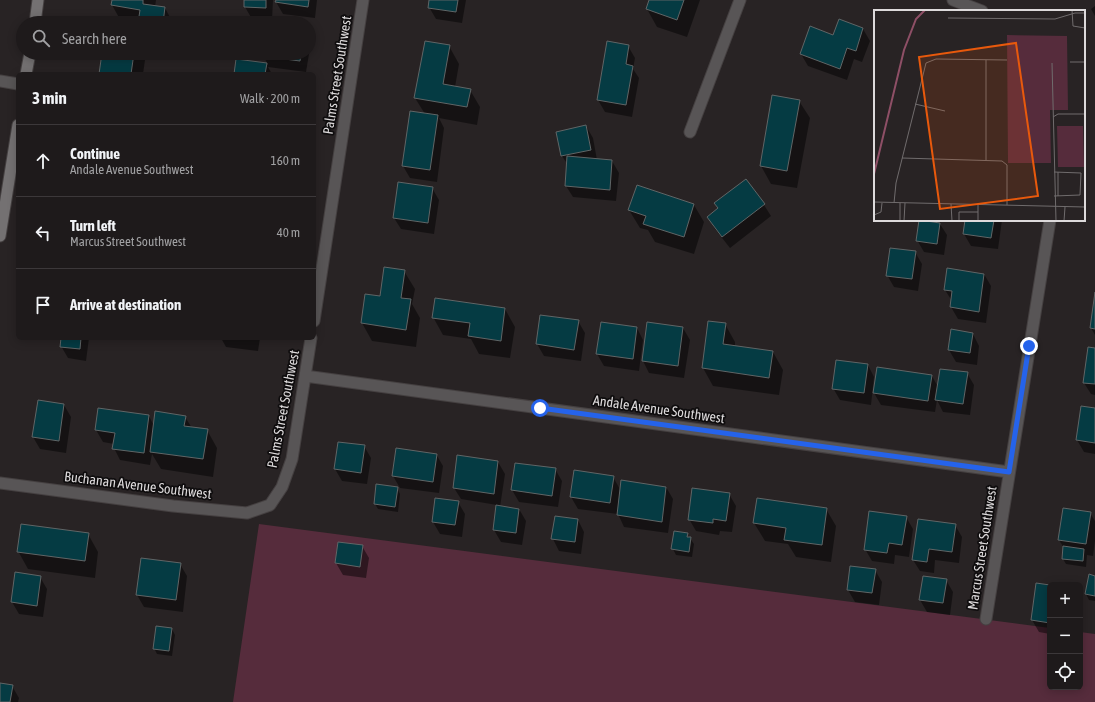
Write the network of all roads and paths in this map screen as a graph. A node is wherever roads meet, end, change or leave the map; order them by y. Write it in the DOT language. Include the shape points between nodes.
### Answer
graph roads {
  1 [pos="38,0"];
  2 [pos="363,0"];
  3 [pos="740,0"];
  4 [pos="953,0"];
  5 [pos="979,10"];
  6 [pos="36,16"];
  7 [pos="29,60"];
  8 [pos="26,72"];
  9 [pos="0,82"];
  10 [pos="16,84"];
  11 [pos="690,132"];
  12 [pos="16,138"];
  13 [pos="1050,221"];
  14 [pos="0,236"];
  15 [pos="316,308"];
  16 [pos="311,340"];
  17 [pos="306,376"];
  18 [pos="1009,472"];
  19 [pos="0,483"];
  20 [pos="270,505"];
  21 [pos="986,619"];
  1 -- 6 [label="main road"];
  2 -- 15 [label="street, Palms Street Southwest"];
  3 -- 11 [label="street"];
  4 -- 5 [label="street"];
  7 -- 8 [label="main road"];
  9 -- 10 [label="street"];
  12 -- 14 [label="main road"];
  13 -- 18 [label="street, Marcus Street Southwest"];
  16 -- 17 [label="street, Palms Street Southwest"];
  17 -- 18 [label="street, Andale Avenue Southwest"];
  17 -- 20 [label="street, Palms Street Southwest" via="292,459 282,487"];
  18 -- 21 [label="street, Marcus Street Southwest"];
  19 -- 20 [label="street, Buchanan Avenue Southwest" via="247,513"];
}
